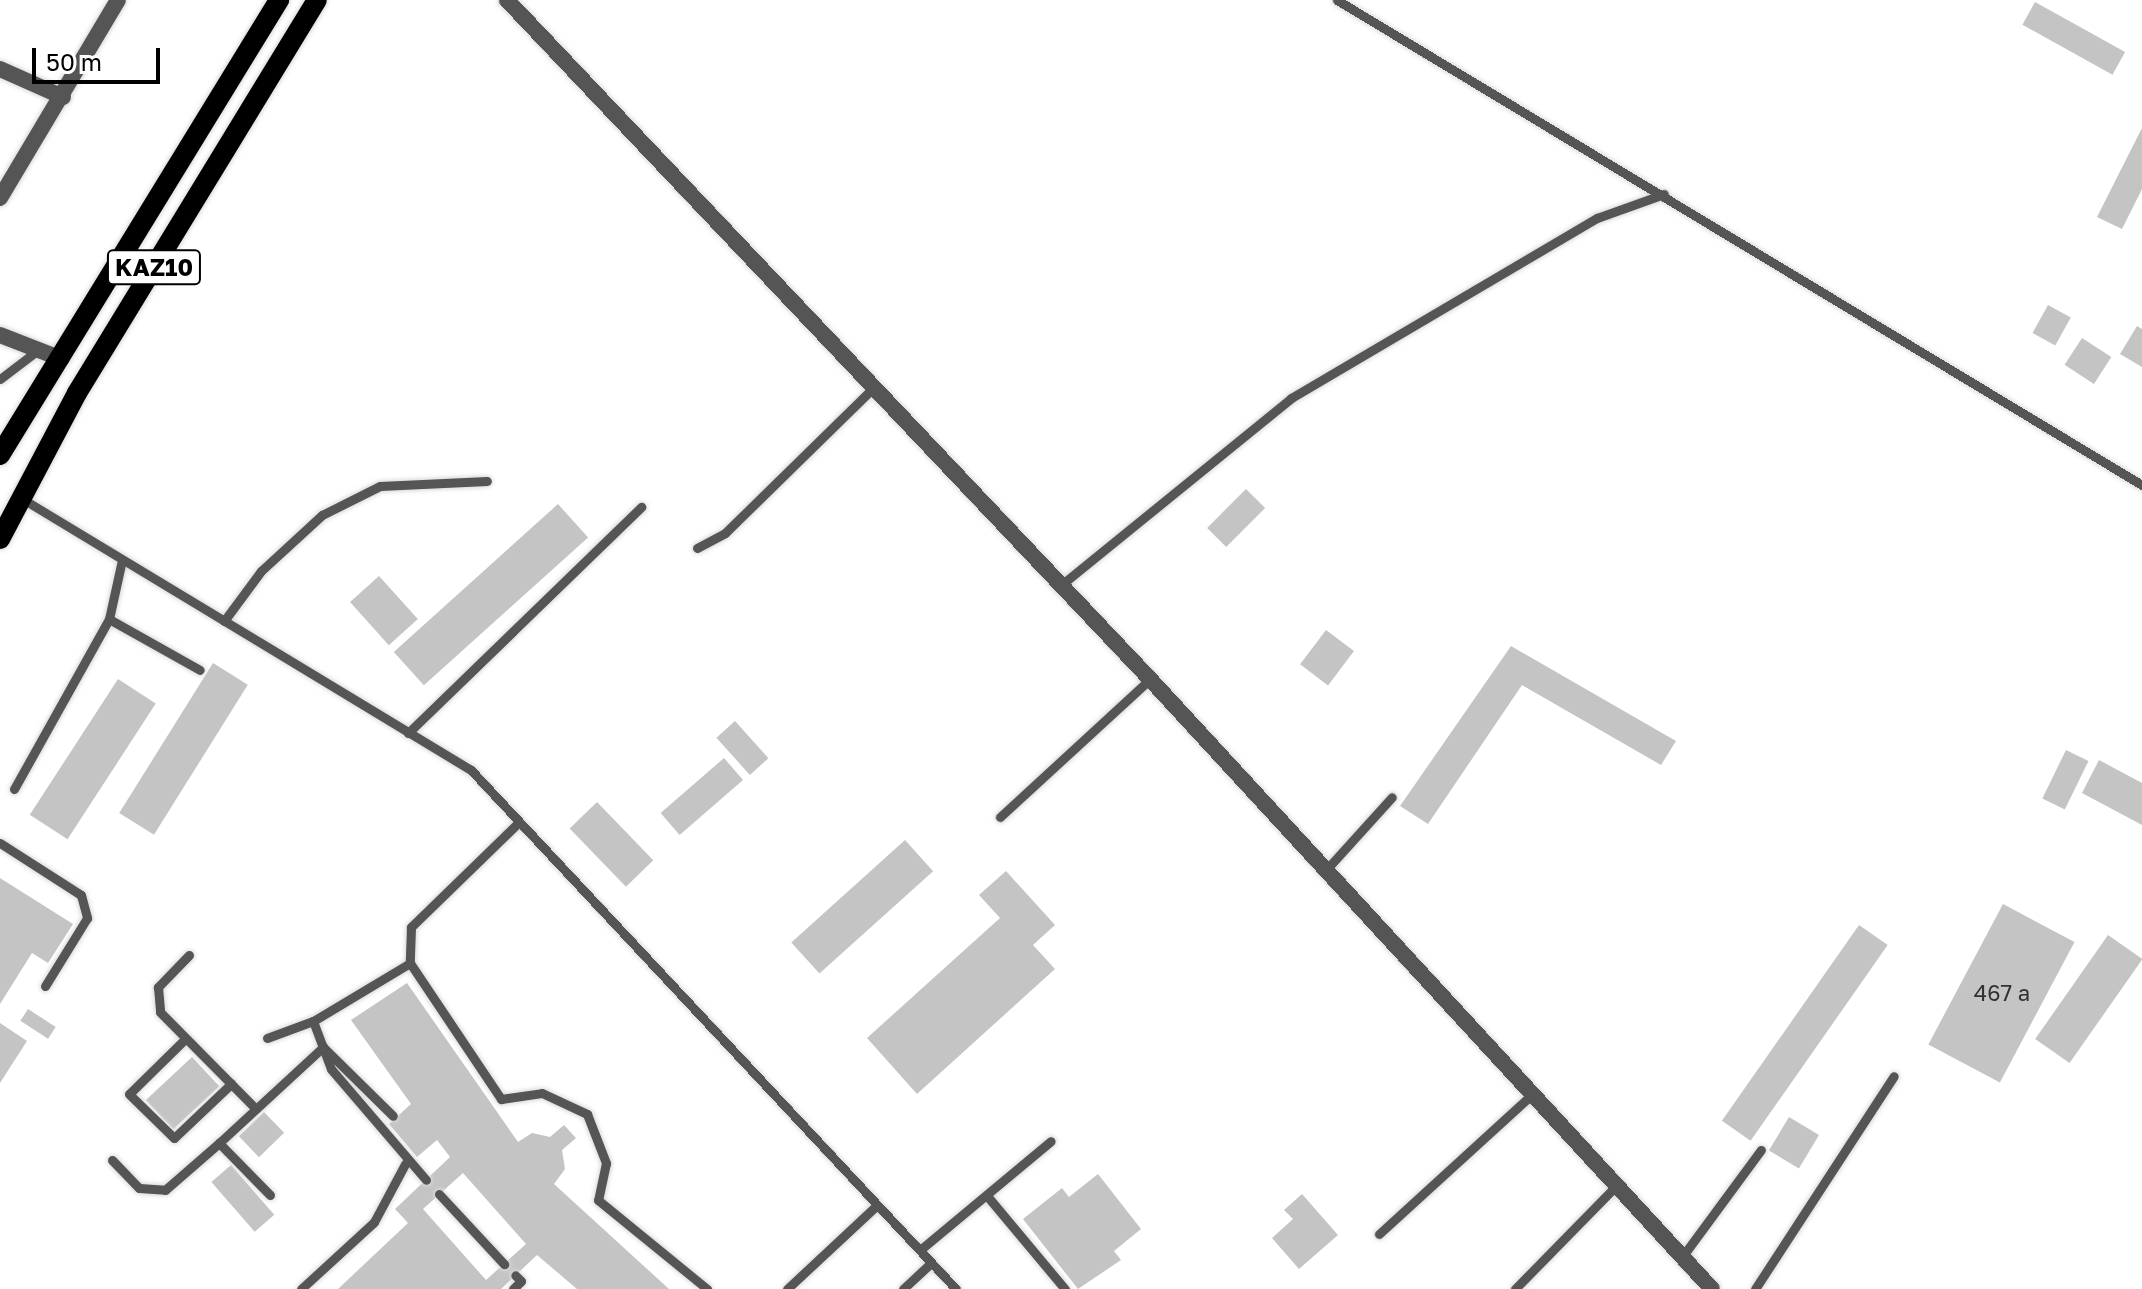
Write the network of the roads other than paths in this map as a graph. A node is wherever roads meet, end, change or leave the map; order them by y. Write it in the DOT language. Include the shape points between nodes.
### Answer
graph roads {
  1 [pos="118,0"];
  2 [pos="279,0"];
  3 [pos="317,0"];
  4 [pos="507,0"];
  5 [pos="1337,0"];
  6 [pos="0,69"];
  7 [pos="63,97"];
  8 [pos="1664,194"];
  9 [pos="0,198"];
  10 [pos="0,335"];
  11 [pos="38,350"];
  12 [pos="62,359"];
  13 [pos="0,379"];
  14 [pos="874,387"];
  15 [pos="0,455"];
  16 [pos="487,481"];
  17 [pos="2142,485"];
  18 [pos="21,498"];
  19 [pos="641,507"];
  20 [pos="0,539"];
  21 [pos="697,548"];
  22 [pos="122,560"];
  23 [pos="1059,586"];
  24 [pos="109,619"];
  25 [pos="224,621"];
  26 [pos="200,670"];
  27 [pos="1150,679"];
  28 [pos="408,733"];
  29 [pos="14,789"];
  30 [pos="1392,797"];
  31 [pos="1000,817"];
  32 [pos="519,822"];
  33 [pos="0,843"];
  34 [pos="1326,870"];
  35 [pos="189,955"];
  36 [pos="410,963"];
  37 [pos="45,986"];
  38 [pos="313,1021"];
  39 [pos="267,1038"];
  40 [pos="185,1039"];
  41 [pos="323,1047"];
  42 [pos="1894,1076"];
  43 [pos="231,1084"];
  44 [pos="1531,1095"];
  45 [pos="256,1109"];
  46 [pos="393,1116"];
  47 [pos="1051,1141"];
  48 [pos="219,1143"];
  49 [pos="1761,1150"];
  50 [pos="112,1160"];
  51 [pos="405,1164"];
  52 [pos="426,1180"];
  53 [pos="1615,1187"];
  54 [pos="439,1194"];
  55 [pos="270,1195"];
  56 [pos="988,1197"];
  57 [pos="877,1205"];
  58 [pos="1379,1234"];
  59 [pos="920,1250"];
  60 [pos="1682,1257"];
  61 [pos="931,1263"];
  62 [pos="504,1264"];
  63 [pos="515,1275"];
  64 [pos="301,1289"];
  65 [pos="513,1289"];
  66 [pos="707,1289"];
  67 [pos="787,1289"];
  68 [pos="903,1289"];
  69 [pos="956,1289"];
  70 [pos="1065,1289"];
  71 [pos="1515,1289"];
  72 [pos="1712,1289"];
  73 [pos="1755,1289"];
  1 -- 7 [label="street"];
  2 -- 12 [label="main road, KAZ10"];
  3 -- 18 [label="main road, KAZ10"];
  4 -- 14 [label="street"];
  5 -- 8 [label="lane"];
  6 -- 7 [label="street"];
  7 -- 9 [label="street"];
  8 -- 17 [label="lane"];
  8 -- 23 [label="lane" via="1597,218 1291,398"];
  10 -- 11 [label="street"];
  11 -- 12 [label="street"];
  11 -- 13 [label="lane"];
  12 -- 15 [label="main road, KAZ10"];
  14 -- 21 [label="lane" via="725,533"];
  14 -- 23 [label="street"];
  16 -- 25 [label="lane" via="380,486 322,515 261,571"];
  18 -- 20 [label="main road, KAZ10"];
  18 -- 22 [label="lane"];
  19 -- 28 [label="lane"];
  22 -- 24 [label="lane"];
  22 -- 25 [label="lane"];
  23 -- 27 [label="street"];
  24 -- 26 [label="lane"];
  24 -- 29 [label="lane"];
  25 -- 28 [label="lane"];
  27 -- 31 [label="lane"];
  27 -- 34 [label="street"];
  28 -- 32 [label="lane" via="471,770"];
  30 -- 34 [label="lane"];
  32 -- 36 [label="lane" via="411,927"];
  32 -- 57 [label="lane"];
  33 -- 37 [label="lane" via="81,895 87,918"];
  34 -- 44 [label="street"];
  35 -- 40 [label="lane" via="158,987 156,999"];
  36 -- 38 [label="lane"];
  36 -- 66 [label="lane" via="501,1099 542,1093 587,1114 606,1163 598,1200"];
  38 -- 39 [label="lane"];
  38 -- 41 [label="lane"];
  40 -- 43 [label="lane"];
  40 -- 43 [label="lane" via="129,1094 174,1138"];
  41 -- 45 [label="lane"];
  41 -- 46 [label="lane"];
  41 -- 51 [label="lane" via="331,1069"];
  42 -- 73 [label="lane"];
  43 -- 45 [label="lane"];
  44 -- 53 [label="street"];
  44 -- 58 [label="lane"];
  45 -- 48 [label="lane"];
  47 -- 56 [label="lane"];
  48 -- 50 [label="lane" via="165,1190 139,1188"];
  48 -- 55 [label="lane"];
  49 -- 60 [label="lane"];
  51 -- 52 [label="lane"];
  51 -- 64 [label="lane" via="374,1222"];
  53 -- 60 [label="street"];
  53 -- 71 [label="lane"];
  54 -- 62 [label="lane"];
  56 -- 59 [label="lane"];
  56 -- 70 [label="lane"];
  57 -- 59 [label="lane"];
  57 -- 67 [label="lane"];
  59 -- 61 [label="lane"];
  60 -- 72 [label="street"];
  61 -- 68 [label="lane"];
  61 -- 69 [label="lane"];
  63 -- 65 [label="lane" via="521,1281"];
}
